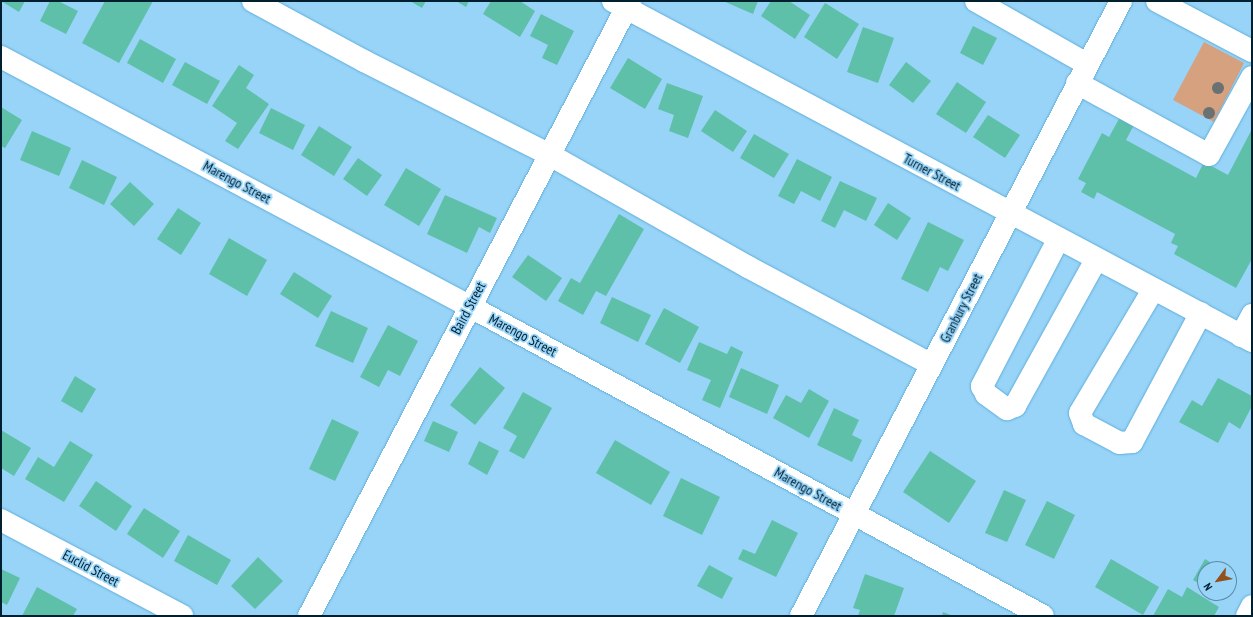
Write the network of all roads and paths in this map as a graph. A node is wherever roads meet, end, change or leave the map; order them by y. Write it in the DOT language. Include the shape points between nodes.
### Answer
graph roads {
  1 [pos="254,1"];
  2 [pos="976,1"];
  3 [pos="1121,1"];
  4 [pos="1157,1"];
  5 [pos="623,3"];
  6 [pos="1252,51"];
  7 [pos="1,57"];
  8 [pos="1087,64"];
  9 [pos="1252,77"];
  10 [pos="1077,83"];
  11 [pos="1246,104"];
  12 [pos="550,155"];
  13 [pos="1010,214"];
  14 [pos="1058,240"];
  15 [pos="1096,260"];
  16 [pos="1153,290"];
  17 [pos="469,306"];
  18 [pos="1201,313"];
  19 [pos="1252,315"];
  20 [pos="1247,338"];
  21 [pos="932,365"];
  22 [pos="853,514"];
  23 [pos="1,520"];
  24 [pos="1252,606"];
  25 [pos="182,616"];
  26 [pos="309,616"];
  27 [pos="800,616"];
  28 [pos="1043,616"];
  29 [pos="1247,616"];
  1 -- 12 [label="street" via="364,61"];
  2 -- 8 [label="street"];
  3 -- 8 [label="street, Granbury Street"];
  4 -- 6 [label="street"];
  5 -- 12 [label="street, Baird Street"];
  5 -- 13 [label="street, Turner Street"];
  7 -- 17 [label="street, Marengo Street"];
  8 -- 10 [label="street, Granbury Street"];
  9 -- 11 [label="street"];
  10 -- 11 [label="street" via="1209,155"];
  10 -- 13 [label="street, Granbury Street"];
  12 -- 17 [label="street, Baird Street"];
  12 -- 21 [label="street" via="748,267"];
  13 -- 14 [label="street, Turner Street"];
  13 -- 21 [label="street, Granbury Street"];
  14 -- 15 [label="street, Turner Street"];
  14 -- 15 [label="street" via="982,386 986,394 1007,409 1015,406"];
  15 -- 16 [label="street, Turner Street"];
  16 -- 18 [label="street, Turner Street"];
  16 -- 18 [label="street" via="1080,413 1084,424 1119,443 1132,442"];
  17 -- 22 [label="street, Marengo Street"];
  17 -- 26 [label="street, Baird Street"];
  18 -- 20 [label="street, Turner Street"];
  19 -- 20 [label="street"];
  21 -- 22 [label="street, Granbury Street"];
  22 -- 27 [label="street, Granbury Street"];
  22 -- 28 [label="street, Marengo Street"];
  23 -- 25 [label="street, Euclid Street"];
  24 -- 29 [label="street"];
}
